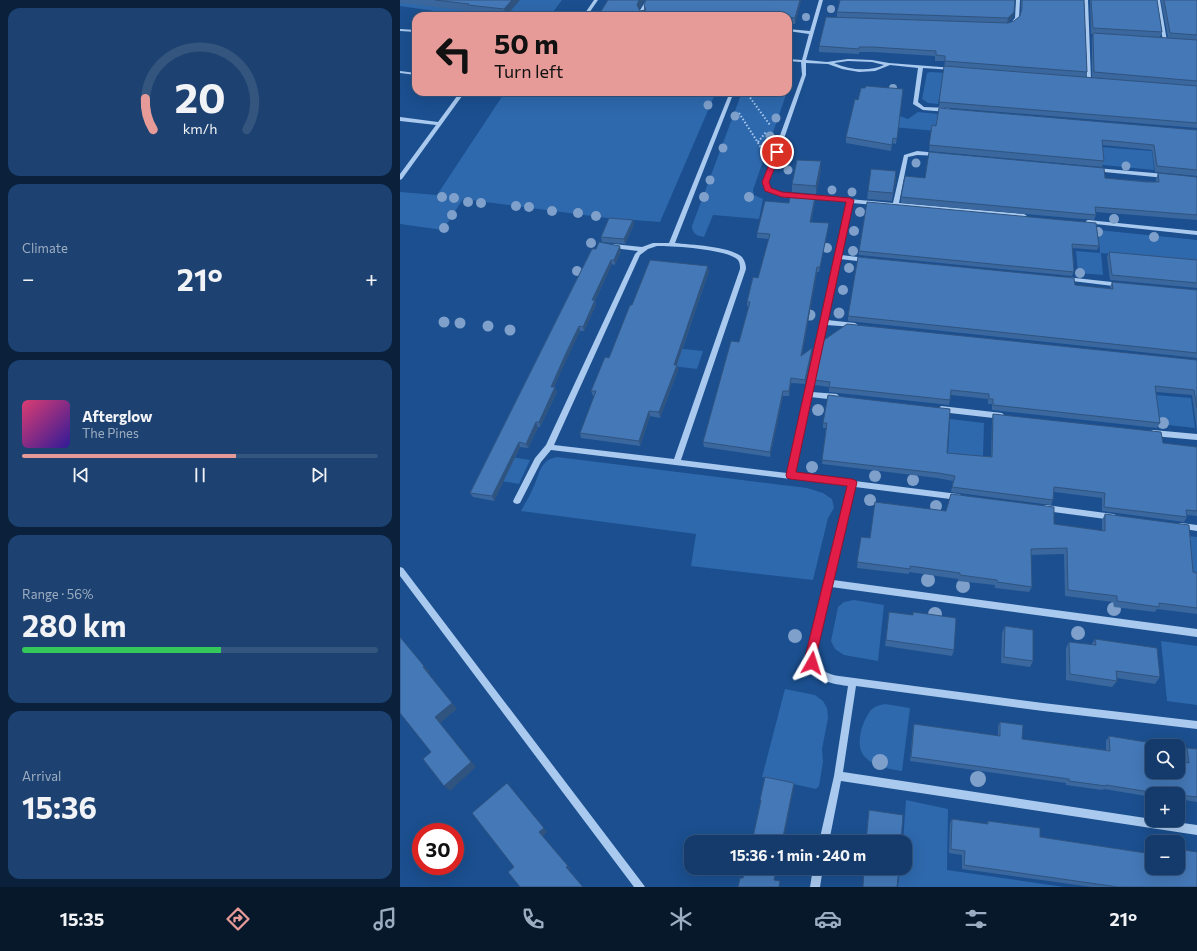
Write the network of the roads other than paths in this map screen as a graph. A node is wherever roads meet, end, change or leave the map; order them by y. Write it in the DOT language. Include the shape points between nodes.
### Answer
graph roads {
  1 [pos="596,0"];
  2 [pos="648,0"];
  3 [pos="821,0"];
  4 [pos="1018,0"];
  5 [pos="1086,0"];
  6 [pos="1158,0"];
  7 [pos="588,12"];
  8 [pos="640,12"];
  9 [pos="815,19"];
  10 [pos="823,19"];
  11 [pos="1005,26"];
  12 [pos="400,30"];
  13 [pos="792,30"];
  14 [pos="412,31"];
  15 [pos="812,33"];
  16 [pos="1089,36"];
  17 [pos="1096,36"];
  18 [pos="1157,40"];
  19 [pos="1165,41"];
  20 [pos="1171,41"];
  21 [pos="792,60"];
  22 [pos="804,61"];
  23 [pos="827,63"];
  24 [pos="889,64"];
  25 [pos="921,66"];
  26 [pos="960,69"];
  27 [pos="400,72"];
  28 [pos="412,74"];
  29 [pos="1082,79"];
  30 [pos="1090,80"];
  31 [pos="1097,80"];
  32 [pos="460,96"];
  33 [pos="730,96"];
  34 [pos="951,111"];
  35 [pos="400,119"];
  36 [pos="439,124"];
  37 [pos="948,156"];
  38 [pos="1088,169"];
  39 [pos="1174,177"];
  40 [pos="400,178"];
  41 [pos="850,200"];
  42 [pos="896,204"];
  43 [pos="1031,217"];
  44 [pos="1078,221"];
  45 [pos="1197,232"];
  46 [pos="603,245"];
  47 [pos="671,245"];
  48 [pos="642,249"];
  49 [pos="838,257"];
  50 [pos="869,260"];
  51 [pos="1057,279"];
  52 [pos="1127,286"];
  53 [pos="823,322"];
  54 [pos="863,326"];
  55 [pos="808,394"];
  56 [pos="847,398"];
  57 [pos="935,408"];
  58 [pos="1006,416"];
  59 [pos="1149,432"];
  60 [pos="1197,437"];
  61 [pos="549,446"];
  62 [pos="677,462"];
  63 [pos="790,475"];
  64 [pos="852,482"];
  65 [pos="970,498"];
  66 [pos="517,501"];
  67 [pos="1040,507"];
  68 [pos="1119,518"];
  69 [pos="1174,525"];
  70 [pos="1197,528"];
  71 [pos="400,570"];
  72 [pos="828,583"];
  73 [pos="1197,632"];
  74 [pos="853,682"];
  75 [pos="1197,726"];
  76 [pos="838,776"];
  77 [pos="1197,830"];
  78 [pos="825,835"];
  79 [pos="817,875"];
  80 [pos="640,887"];
  81 [pos="815,887"];
  1 -- 7 [label="street"];
  2 -- 8 [label="street"];
  3 -- 9 [label="street"];
  4 -- 11 [label="street" via="1017,20 1012,25"];
  5 -- 16 [label="street"];
  6 -- 19 [label="street"];
  9 -- 10 [label="street"];
  9 -- 15 [label="street"];
  12 -- 14 [label="street"];
  13 -- 15 [label="street"];
  15 -- 22 [label="street"];
  16 -- 17 [label="street"];
  16 -- 30 [label="street"];
  18 -- 19 [label="street"];
  19 -- 20 [label="street"];
  21 -- 22 [label="street"];
  22 -- 23 [label="street"];
  22 -- 41 [label="street" via="804,75 766,187 770,191 782,194"];
  23 -- 24 [label="street" via="853,60"];
  23 -- 24 [label="street" via="869,71"];
  24 -- 25 [label="street"];
  25 -- 26 [label="street"];
  25 -- 34 [label="street" via="915,103 923,108"];
  27 -- 28 [label="street"];
  29 -- 30 [label="street"];
  30 -- 31 [label="street"];
  32 -- 36 [label="street"];
  33 -- 47 [label="street"];
  35 -- 36 [label="street"];
  36 -- 40 [label="street"];
  37 -- 42 [label="street" via="916,153 906,156"];
  38 -- 39 [label="street"];
  41 -- 42 [label="street"];
  41 -- 49 [label="street"];
  42 -- 43 [label="street"];
  44 -- 45 [label="street"];
  46 -- 48 [label="street"];
  47 -- 48 [label="street" via="653,244"];
  47 -- 62 [label="street" via="726,252 740,258 743,264"];
  48 -- 61 [label="street"];
  49 -- 50 [label="street"];
  49 -- 53 [label="street"];
  51 -- 52 [label="street"];
  53 -- 54 [label="street"];
  53 -- 55 [label="street"];
  55 -- 56 [label="street"];
  55 -- 63 [label="street"];
  57 -- 58 [label="street"];
  59 -- 60 [label="street"];
  61 -- 62 [label="street"];
  61 -- 66 [label="street" via="538,460"];
  62 -- 63 [label="street"];
  63 -- 64 [label="street"];
  64 -- 65 [label="street"];
  64 -- 72 [label="street"];
  67 -- 68 [label="street"];
  69 -- 70 [label="street"];
  71 -- 80 [label="street"];
  72 -- 73 [label="street"];
  72 -- 74 [label="street" via="811,657 812,663 826,678"];
  74 -- 75 [label="street"];
  74 -- 76 [label="street"];
  76 -- 77 [label="street"];
  76 -- 78 [label="street"];
  79 -- 81 [label="street"];
}
